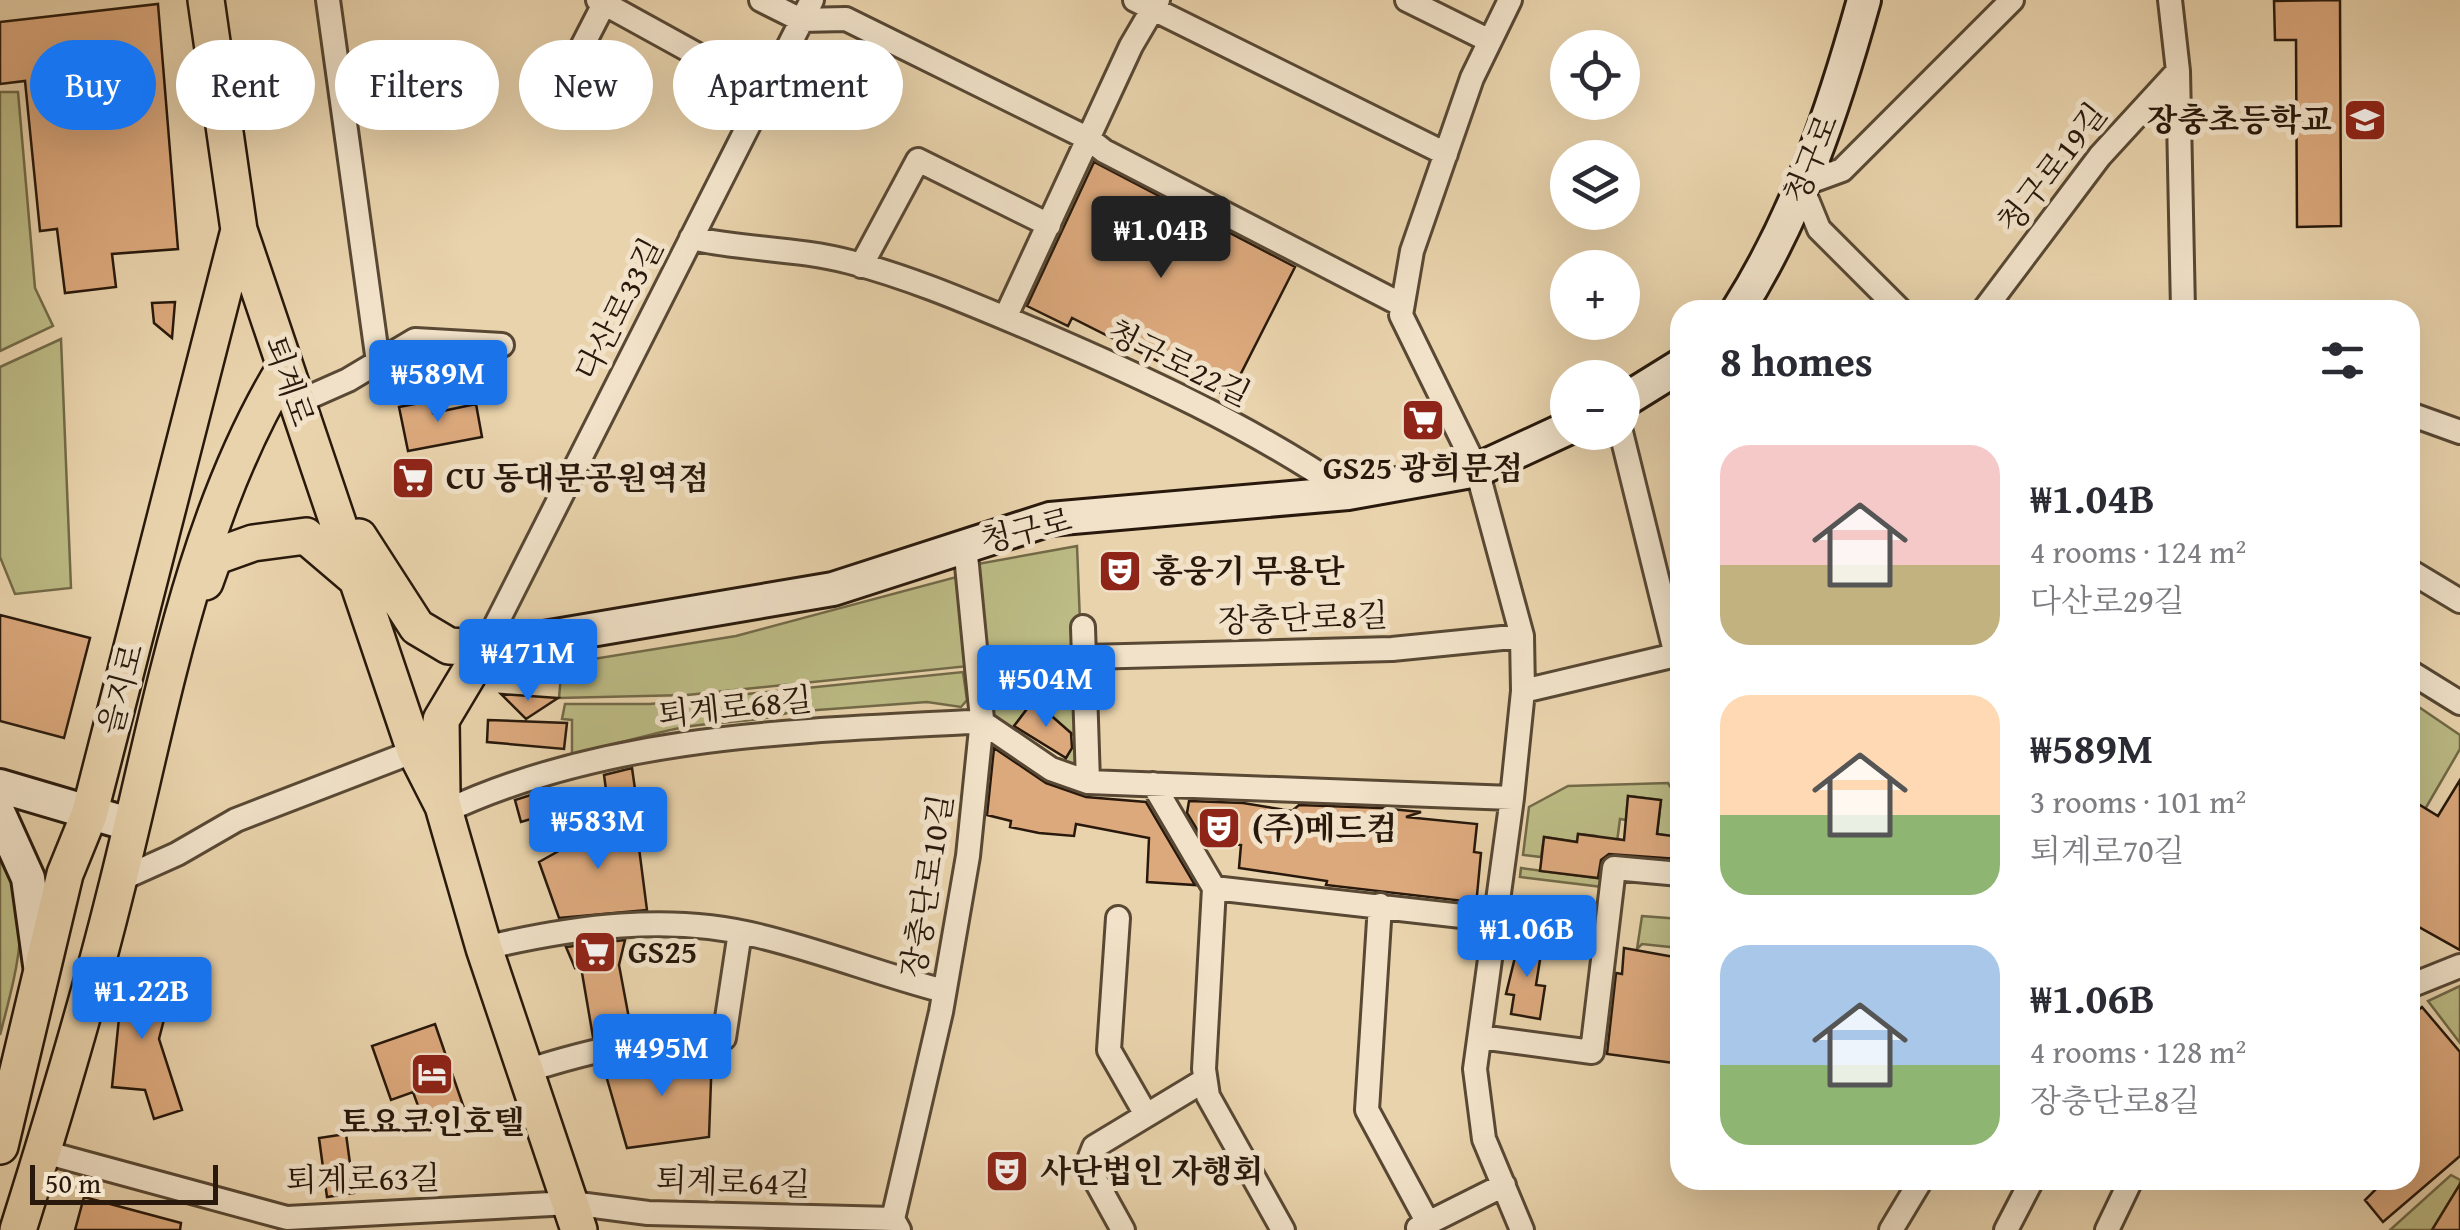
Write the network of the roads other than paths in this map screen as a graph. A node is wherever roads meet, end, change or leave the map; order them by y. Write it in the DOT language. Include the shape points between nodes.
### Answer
graph roads {
  1 [pos="206,0"];
  2 [pos="328,0"];
  3 [pos="761,0"];
  4 [pos="1407,0"];
  5 [pos="1510,0"];
  6 [pos="1864,0"];
  7 [pos="2012,0"];
  8 [pos="2170,0"];
  9 [pos="603,1"];
  10 [pos="1149,3"];
  11 [pos="806,10"];
  12 [pos="584,40"];
  13 [pos="673,40"];
  14 [pos="791,40"];
  15 [pos="1490,41"];
  16 [pos="2178,72"];
  17 [pos="746,130"];
  18 [pos="1089,139"];
  19 [pos="1446,154"];
  20 [pos="1801,184"];
  21 [pos="1049,226"];
  22 [pos="239,230"];
  23 [pos="691,238"];
  24 [pos="861,266"];
  25 [pos="1744,300"];
  26 [pos="1890,300"];
  27 [pos="1992,300"];
  28 [pos="2184,300"];
  29 [pos="1402,304"];
  30 [pos="1005,318"];
  31 [pos="502,345"];
  32 [pos="378,362"];
  33 [pos="1670,374"];
  34 [pos="290,386"];
  35 [pos="1640,391"];
  36 [pos="2420,418"];
  37 [pos="2460,432"];
  38 [pos="1550,436"];
  39 [pos="1626,450"];
  40 [pos="1478,470"];
  41 [pos="325,482"];
  42 [pos="1348,493"];
  43 [pos="965,546"];
  44 [pos="2420,578"];
  45 [pos="361,583"];
  46 [pos="2460,601"];
  47 [pos="1670,623"];
  48 [pos="1083,628"];
  49 [pos="1522,636"];
  50 [pos="484,648"];
  51 [pos="1086,656"];
  52 [pos="1670,656"];
  53 [pos="168,678"];
  54 [pos="2420,678"];
  55 [pos="1524,690"];
  56 [pos="2460,704"];
  57 [pos="982,722"];
  58 [pos="415,751"];
  59 [pos="1088,782"];
  60 [pos="1153,784"];
  61 [pos="0,786"];
  62 [pos="1512,798"];
  63 [pos="443,809"];
  64 [pos="89,815"];
  65 [pos="0,816"];
  66 [pos="132,825"];
  67 [pos="1670,873"];
  68 [pos="118,880"];
  69 [pos="1214,888"];
  70 [pos="1380,905"];
  71 [pos="1118,918"];
  72 [pos="1497,920"];
  73 [pos="740,932"];
  74 [pos="484,948"];
  75 [pos="2460,966"];
  76 [pos="41,976"];
  77 [pos="2420,982"];
  78 [pos="944,991"];
  79 [pos="1480,1037"];
  80 [pos="526,1072"];
  81 [pos="1205,1080"];
  82 [pos="1146,1113"];
  83 [pos="0,1146"];
  84 [pos="44,1152"];
  85 [pos="1504,1185"];
  86 [pos="1915,1190"];
  87 [pos="2027,1190"];
  88 [pos="2127,1190"];
  89 [pos="575,1217"];
  90 [pos="896,1224"];
  91 [pos="1421,1227"];
  92 [pos="18,1230"];
  93 [pos="1123,1230"];
  94 [pos="1283,1230"];
  95 [pos="1522,1230"];
  96 [pos="1891,1230"];
  97 [pos="2006,1230"];
  98 [pos="2106,1230"];
  1 -- 22 [label="main road, 퇴계로"];
  2 -- 32 [label="street"];
  3 -- 11 [label="street"];
  4 -- 15 [label="street"];
  5 -- 15 [label="street"];
  6 -- 20 [label="street, 청구로" via="1837,98"];
  7 -- 20 [label="street" via="1842,170"];
  8 -- 16 [label="street"];
  9 -- 12 [label="street"];
  9 -- 13 [label="street"];
  10 -- 18 [label="street"];
  10 -- 19 [label="street"];
  11 -- 14 [label="street, 다산로33길"];
  11 -- 18 [label="street" via="846,19"];
  15 -- 19 [label="street"];
  16 -- 27 [label="street, 청구로19길" via="2100,156"];
  16 -- 28 [label="street"];
  17 -- 23 [label="street, 다산로33길"];
  18 -- 21 [label="street"];
  18 -- 29 [label="street"];
  19 -- 29 [label="street" via="1412,251"];
  20 -- 25 [label="street, 청구로" via="1772,256"];
  20 -- 26 [label="street" via="1819,229"];
  21 -- 24 [label="street" via="918,160"];
  21 -- 30 [label="street"];
  22 -- 34 [label="main road, 퇴계로"];
  22 -- 64 [label="main road, 을지로"];
  23 -- 24 [label="street, 청구로22길"];
  23 -- 50 [label="street, 다산로33길"];
  24 -- 30 [label="street, 청구로22길"];
  29 -- 40 [label="street" via="1401,315"];
  30 -- 42 [label="street, 청구로22길" via="1109,362"];
  31 -- 32 [label="street" via="415,340"];
  32 -- 34 [label="street"];
  33 -- 35 [label="street"];
  34 -- 41 [label="main road, 퇴계로"];
  34 -- 53 [label="main road, 을지로" via="248,428"];
  36 -- 37 [label="street"];
  38 -- 40 [label="street, 청구로"];
  39 -- 47 [label="street"];
  40 -- 42 [label="street, 청구로"];
  40 -- 49 [label="street"];
  41 -- 45 [label="main road, 퇴계로"];
  41 -- 50 [label="main road" via="417,627 449,646"];
  42 -- 43 [label="street, 청구로" via="1050,519"];
  43 -- 50 [label="street, 청구로" via="833,589"];
  43 -- 57 [label="street, 장충단로10길"];
  44 -- 46 [label="street"];
  45 -- 53 [label="main road" via="306,536 214,556"];
  45 -- 58 [label="main road, 퇴계로"];
  48 -- 51 [label="street"];
  49 -- 51 [label="street, 장충단로8길" via="1392,649"];
  49 -- 55 [label="street"];
  50 -- 63 [label="main road" via="441,720"];
  51 -- 59 [label="street"];
  52 -- 55 [label="street"];
  53 -- 66 [label="main road, 을지로"];
  54 -- 56 [label="street"];
  55 -- 62 [label="street"];
  57 -- 59 [label="street" via="1052,769"];
  57 -- 63 [label="street, 퇴계로68길" via="803,731 652,748 500,785"];
  57 -- 78 [label="street, 장충단로10길"];
  58 -- 63 [label="main road, 퇴계로"];
  58 -- 68 [label="street" via="236,820"];
  59 -- 60 [label="street"];
  60 -- 62 [label="street"];
  60 -- 69 [label="street"];
  61 -- 64 [label="street"];
  62 -- 72 [label="street"];
  63 -- 74 [label="main road, 퇴계로"];
  64 -- 66 [label="street"];
  64 -- 76 [label="main road, 을지로" via="65,874"];
  65 -- 76 [label="street" via="28,878"];
  66 -- 68 [label="main road, 을지로"];
  67 -- 79 [label="street" via="1614,868 1592,1052"];
  68 -- 84 [label="main road, 을지로"];
  69 -- 70 [label="street"];
  69 -- 81 [label="street"];
  70 -- 72 [label="street"];
  70 -- 91 [label="street" via="1367,1110"];
  71 -- 82 [label="street" via="1109,1050"];
  72 -- 79 [label="street"];
  73 -- 74 [label="street" via="632,924 558,930"];
  73 -- 78 [label="street"];
  73 -- 80 [label="street" via="724,1038 682,1036 596,1049"];
  74 -- 80 [label="main road, 퇴계로"];
  75 -- 77 [label="street"];
  76 -- 83 [label="main road, 을지로"];
  78 -- 90 [label="street, 장충단로10길"];
  79 -- 85 [label="street" via="1475,1069 1484,1139"];
  80 -- 89 [label="main road, 퇴계로"];
  81 -- 82 [label="street"];
  81 -- 94 [label="street"];
  82 -- 93 [label="street" via="1094,1148 1086,1166"];
  84 -- 89 [label="street, 퇴계로63길" via="288,1218"];
  84 -- 92 [label="main road, 을지로"];
  85 -- 91 [label="street"];
  85 -- 95 [label="street"];
  86 -- 96 [label="street"];
  87 -- 97 [label="street"];
  88 -- 98 [label="street"];
  89 -- 90 [label="street, 퇴계로64길" via="648,1212"];
}
